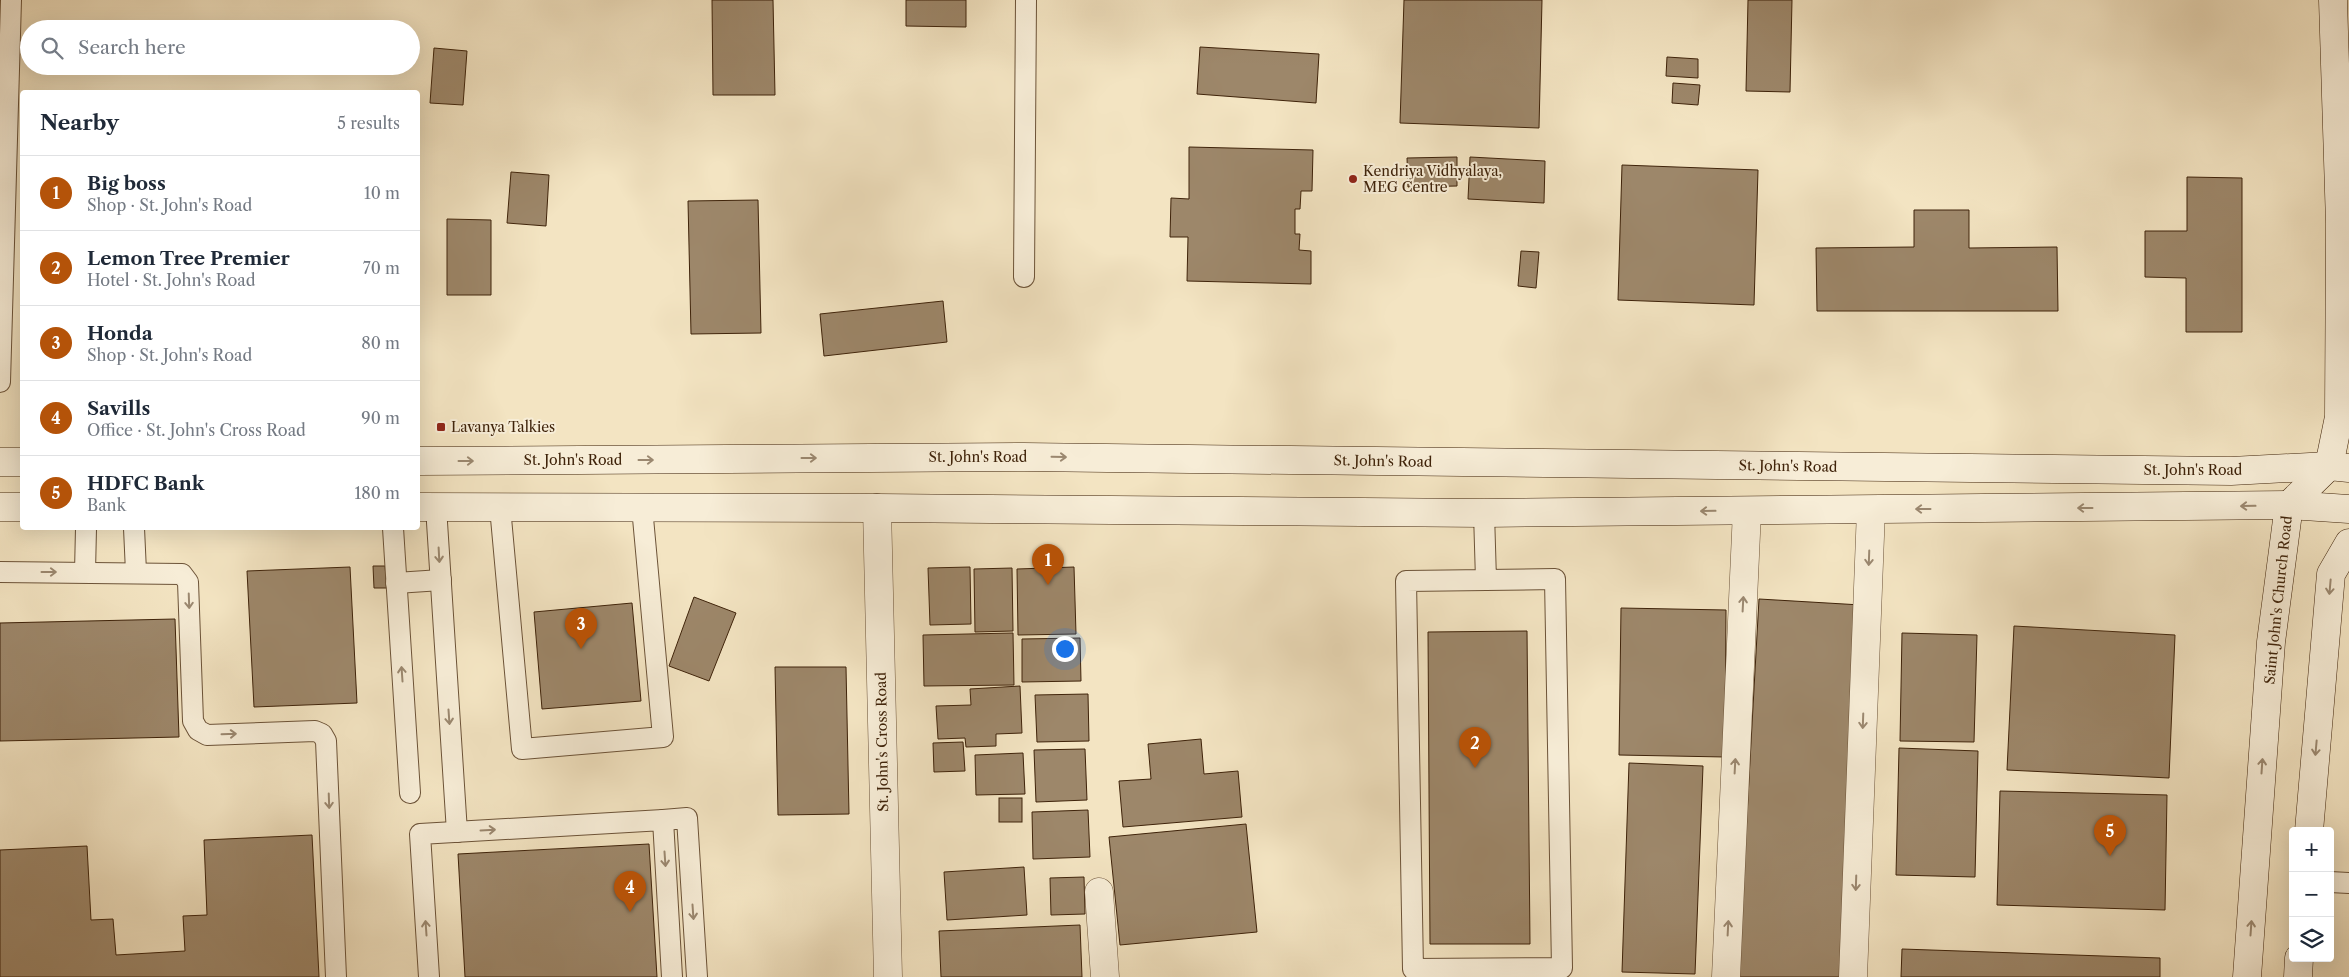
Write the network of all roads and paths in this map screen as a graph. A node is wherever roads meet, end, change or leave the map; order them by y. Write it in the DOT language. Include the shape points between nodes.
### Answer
graph roads {
  1 [pos="11,0"];
  2 [pos="1026,0"];
  3 [pos="2333,0"];
  4 [pos="1024,277"];
  5 [pos="0,382"];
  6 [pos="0,462"];
  7 [pos="20,462"];
  8 [pos="420,462"];
  9 [pos="2339,467"];
  10 [pos="2289,505"];
  11 [pos="0,507"];
  12 [pos="20,507"];
  13 [pos="427,507"];
  14 [pos="500,507"];
  15 [pos="642,507"];
  16 [pos="877,508"];
  17 [pos="1870,510"];
  18 [pos="2349,510"];
  19 [pos="1747,511"];
  20 [pos="1484,513"];
  21 [pos="86,530"];
  22 [pos="134,530"];
  23 [pos="393,530"];
  24 [pos="2349,542"];
  25 [pos="0,572"];
  26 [pos="85,572"];
  27 [pos="136,572"];
  28 [pos="440,580"];
  29 [pos="1486,580"];
  30 [pos="396,583"];
  31 [pos="410,793"];
  32 [pos="663,820"];
  33 [pos="2310,827"];
  34 [pos="457,832"];
  35 [pos="2334,882"];
  36 [pos="2349,883"];
  37 [pos="1099,892"];
  38 [pos="2299,962"];
  39 [pos="336,977"];
  40 [pos="430,977"];
  41 [pos="672,977"];
  42 [pos="697,977"];
  43 [pos="888,977"];
  44 [pos="1105,977"];
  45 [pos="1726,977"];
  46 [pos="1853,977"];
  47 [pos="2247,977"];
  48 [pos="2298,977"];
  1 -- 5 [label="lane"];
  2 -- 4 [label="lane"];
  3 -- 9 [label="main road" via="2340,223"];
  6 -- 7 [label="main road"];
  8 -- 9 [label="main road, St. John's Road, one-way" via="1024,457 2231,471"];
  9 -- 10 [label="main road, Saint John's Church Road"];
  10 -- 17 [label="main road, one-way"];
  10 -- 18 [label="main road"];
  47 -- 10 [label="main road, Saint John's Church Road, one-way" via="2271,642"];
  11 -- 12 [label="main road"];
  13 -- 14 [label="main road"];
  13 -- 28 [label="lane, one-way"];
  14 -- 15 [label="main road"];
  14 -- 15 [label="lane" via="522,749 663,737"];
  15 -- 16 [label="main road"];
  16 -- 20 [label="main road"];
  16 -- 43 [label="main road, St. John's Cross Road"];
  17 -- 19 [label="main road"];
  17 -- 46 [label="main road, one-way"];
  19 -- 20 [label="main road, one-way"];
  45 -- 19 [label="main road, one-way"];
  20 -- 29 [label="lane"];
  21 -- 26 [label="lane"];
  22 -- 27 [label="lane"];
  23 -- 30 [label="lane"];
  24 -- 33 [label="main road, one-way" via="2331,574"];
  25 -- 26 [label="lane, one-way"];
  26 -- 27 [label="lane"];
  27 -- 39 [label="lane, one-way" via="182,574 188,582 193,720 198,730 207,735 315,731 326,741"];
  28 -- 30 [label="lane"];
  28 -- 34 [label="lane, one-way"];
  29 -- 29 [label="lane" via="1555,579 1562,968 1413,969 1406,581"];
  31 -- 30 [label="lane, one-way"];
  34 -- 32 [label="lane, one-way"];
  32 -- 41 [label="lane, one-way"];
  32 -- 42 [label="lane, one-way" via="687,818"];
  40 -- 34 [label="lane, one-way" via="420,834"];
  35 -- 36 [label="lane"];
  37 -- 44 [label="main road"];
  38 -- 48 [label="main road"];
}
